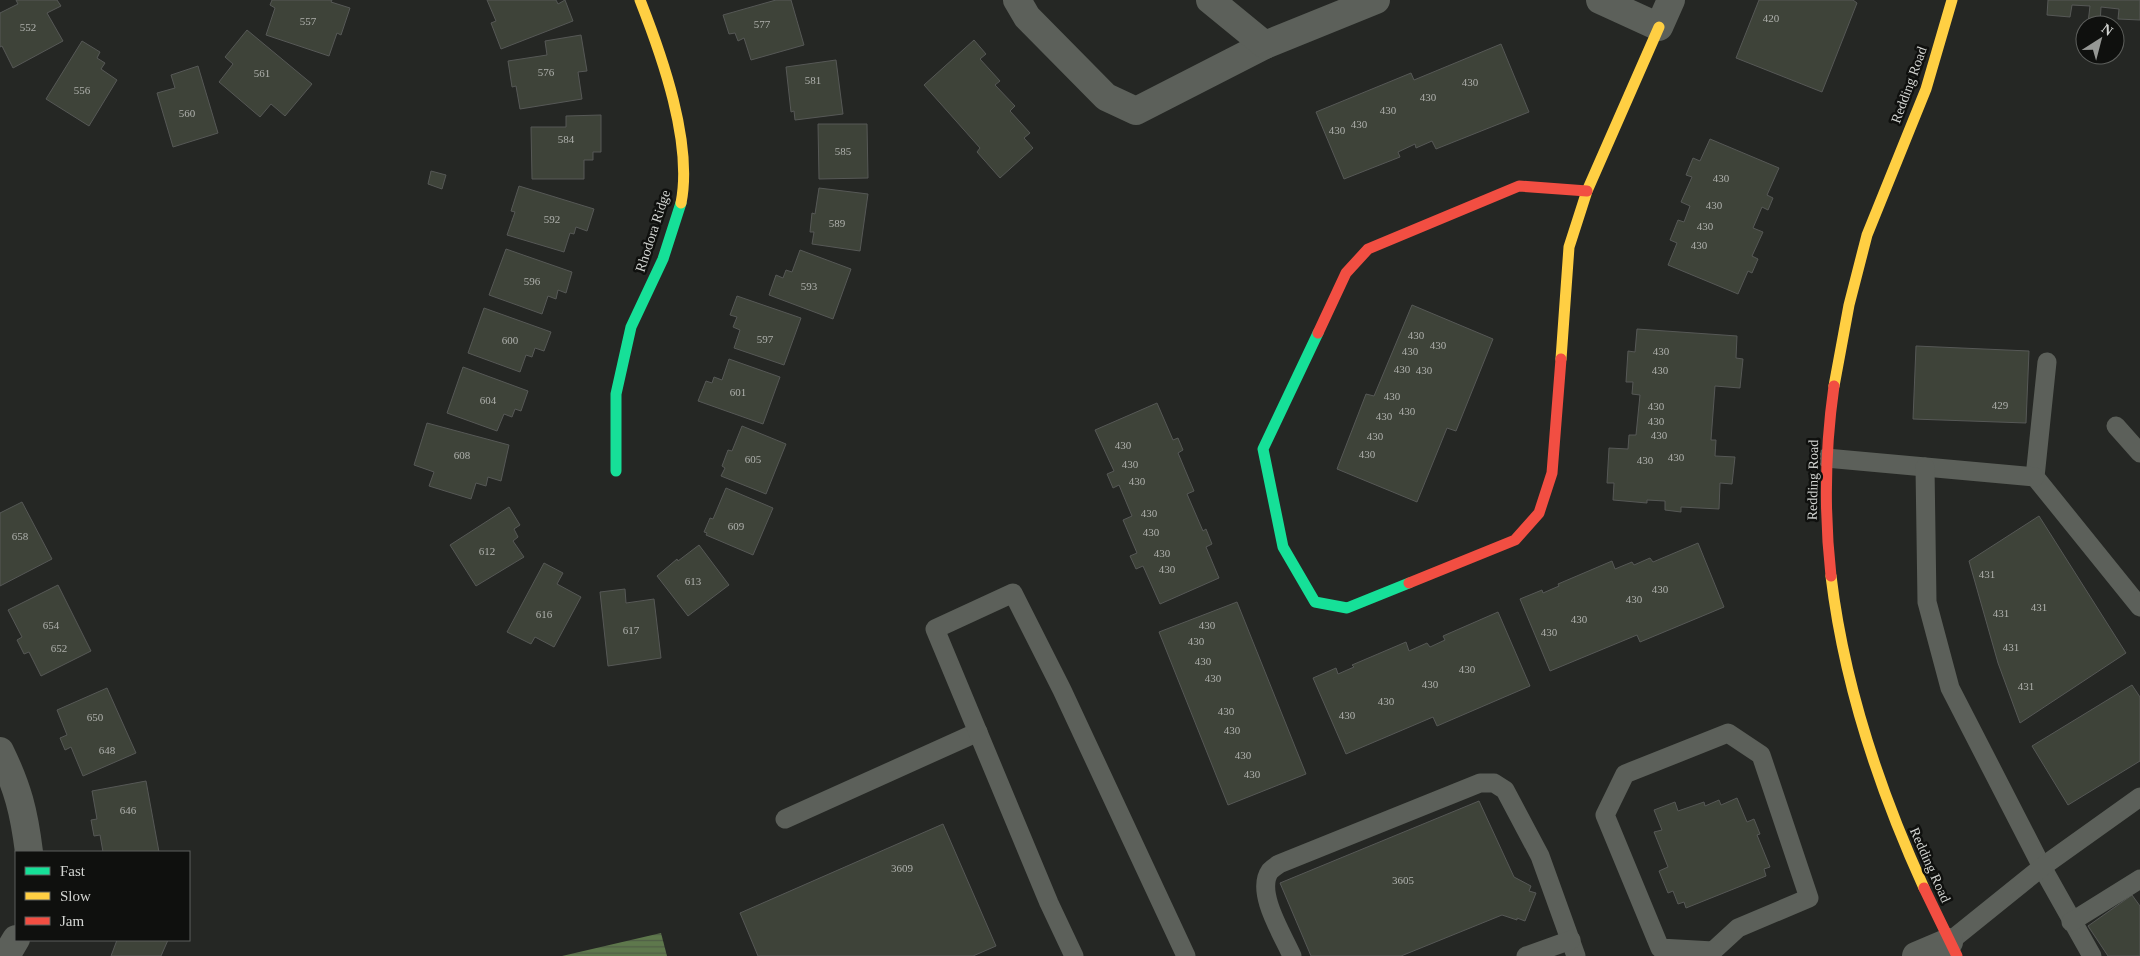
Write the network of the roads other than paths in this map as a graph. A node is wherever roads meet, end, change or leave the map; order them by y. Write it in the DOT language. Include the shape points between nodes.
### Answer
graph roads {
  1 [pos="640,0"];
  2 [pos="1017,0"];
  3 [pos="1210,0"];
  4 [pos="1376,0"];
  5 [pos="1600,0"];
  6 [pos="1671,0"];
  7 [pos="1952,0"];
  8 [pos="1659,27"];
  9 [pos="1265,45"];
  10 [pos="1586,191"];
  11 [pos="2047,362"];
  12 [pos="2116,426"];
  13 [pos="2140,453"];
  14 [pos="1826,458"];
  15 [pos="1925,467"];
  16 [pos="616,471"];
  17 [pos="2035,477"];
  18 [pos="2140,606"];
  19 [pos="978,732"];
  20 [pos="0,751"];
  21 [pos="2140,797"];
  22 [pos="785,820"];
  23 [pos="30,851"];
  24 [pos="2042,867"];
  25 [pos="2140,879"];
  26 [pos="2071,922"];
  27 [pos="15,941"];
  28 [pos="1573,948"];
  29 [pos="1953,949"];
  30 [pos="1715,953"];
  31 [pos="6,956"];
  32 [pos="1074,956"];
  33 [pos="1186,956"];
  34 [pos="1292,956"];
  35 [pos="1526,956"];
  36 [pos="1916,956"];
  37 [pos="2092,956"];
  1 -- 16 [label="street, Rhodora Ridge" via="662,56 671,93 684,186 663,259 631,327 616,394"];
  2 -- 9 [label="street" via="1027,17 1106,97 1136,111"];
  3 -- 9 [label="street"];
  4 -- 9 [label="street"];
  5 -- 8 [label="street"];
  6 -- 8 [label="street"];
  7 -- 14 [label="street, Redding Road" via="1922,99 1877,206 1862,252 1841,336"];
  8 -- 10 [label="street"];
  10 -- 10 [label="street" via="1569,246 1552,473 1539,513 1515,540 1347,608 1315,602 1283,546 1264,450 1346,272 1368,249 1519,186"];
  11 -- 17 [label="lane"];
  12 -- 13 [label="lane"];
  14 -- 15 [label="lane"];
  14 -- 29 [label="street, Redding Road" via="1828,536 1845,666 1878,779 1919,880"];
  15 -- 17 [label="lane"];
  15 -- 24 [label="lane" via="1927,602 1950,688"];
  17 -- 18 [label="lane"];
  19 -- 22 [label="lane"];
  19 -- 32 [label="lane"];
  19 -- 33 [label="lane" via="935,629 1012,593 1062,690"];
  20 -- 23 [label="street" via="15,782"];
  21 -- 24 [label="lane"];
  24 -- 26 [label="lane"];
  24 -- 29 [label="lane"];
  25 -- 26 [label="lane"];
  26 -- 37 [label="lane"];
  27 -- 31 [label="street"];
  28 -- 34 [label="lane" via="1540,856 1505,790 1494,782 1480,783 1279,864 1270,872 1265,896"];
  28 -- 35 [label="lane"];
  29 -- 36 [label="street"];
  30 -- 30 [label="lane" via="1738,928 1809,898 1761,755 1728,733 1625,774 1605,816 1660,948"];
}
